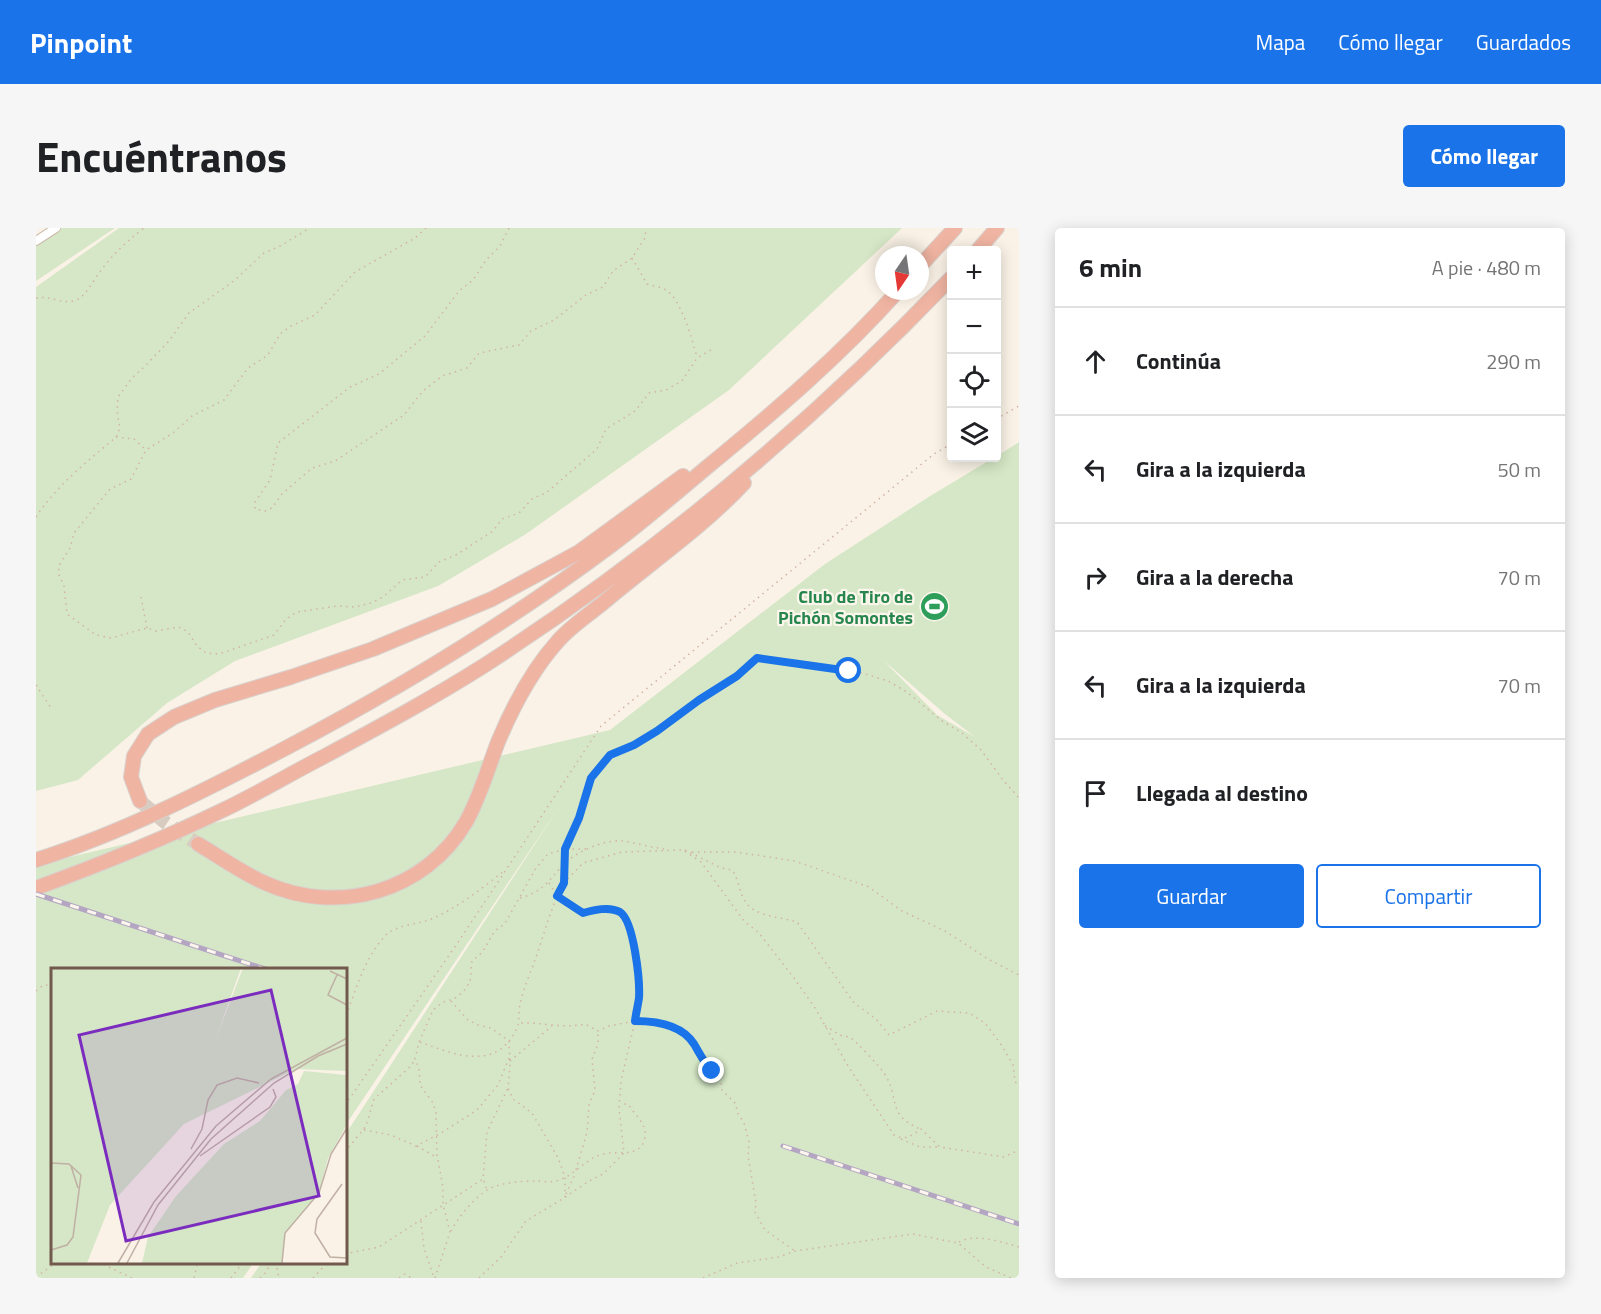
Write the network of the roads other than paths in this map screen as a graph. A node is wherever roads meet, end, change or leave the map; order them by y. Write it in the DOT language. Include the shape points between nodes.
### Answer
graph roads {
  1 [pos="56,228"];
  2 [pos="954,228"];
  3 [pos="997,228"];
  4 [pos="36,241"];
  5 [pos="981,246"];
  6 [pos="929,256"];
  7 [pos="947,282"];
  8 [pos="889,300"];
  9 [pos="798,425"];
  10 [pos="757,427"];
  11 [pos="140,801"];
  12 [pos="198,844"];
  13 [pos="36,860"];
  14 [pos="40,886"];
  1 -- 4 [label="street"];
  2 -- 6 [label="highway"];
  3 -- 5 [label="highway"];
  7 -- 9 [label="highway" via="841,388"];
  8 -- 10 [label="highway" via="823,368"];
  9 -- 12 [label="highway" via="718,511 558,640 526,684 466,822 429,865 407,880 375,893 336,898 301,895 265,883"];
  9 -- 14 [label="highway" via="716,497 629,564 447,688 223,810 134,851"];
  10 -- 11 [label="highway" via="716,449 579,552 492,599 373,649 174,717 148,734 134,756 131,777"];
  10 -- 13 [label="highway" via="613,544 496,625 357,710 207,789"];
}
